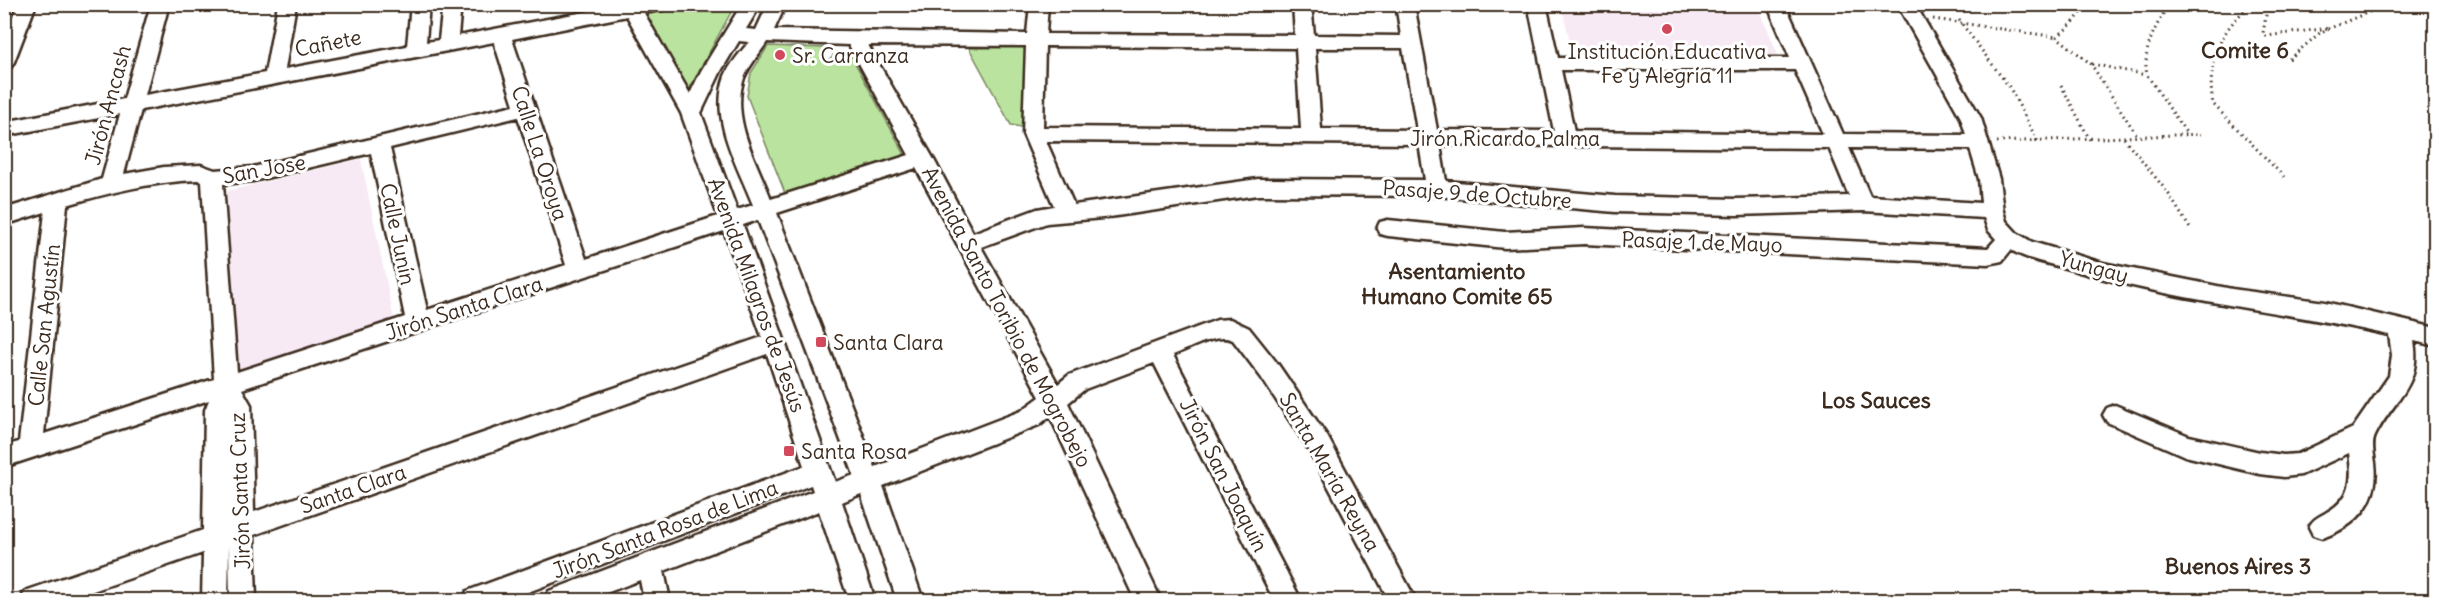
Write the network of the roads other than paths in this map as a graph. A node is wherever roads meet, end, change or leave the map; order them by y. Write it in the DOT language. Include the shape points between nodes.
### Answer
graph roads {
  1 [pos="27,4"];
  2 [pos="160,4"];
  3 [pos="287,4"];
  4 [pos="420,4"];
  5 [pos="452,4"];
  6 [pos="661,4"];
  7 [pos="752,4"];
  8 [pos="777,4"];
  9 [pos="1039,4"];
  10 [pos="1302,4"];
  11 [pos="1405,4"];
  12 [pos="1537,4"];
  13 [pos="1776,4"];
  14 [pos="633,10"];
  15 [pos="1910,11"];
  16 [pos="583,12"];
  17 [pos="501,35"];
  18 [pos="735,35"];
  19 [pos="762,36"];
  20 [pos="855,39"];
  21 [pos="1036,39"];
  22 [pos="1305,41"];
  23 [pos="1412,42"];
  24 [pos="448,45"];
  25 [pos="416,51"];
  26 [pos="4,62"];
  27 [pos="1550,64"];
  28 [pos="1802,64"];
  29 [pos="274,78"];
  30 [pos="696,103"];
  31 [pos="133,105"];
  32 [pos="525,109"];
  33 [pos="4,129"];
  34 [pos="1033,134"];
  35 [pos="1312,137"];
  36 [pos="1428,137"];
  37 [pos="1566,138"];
  38 [pos="1834,141"];
  39 [pos="1978,142"];
  40 [pos="379,145"];
  41 [pos="923,158"];
  42 [pos="212,178"];
  43 [pos="111,184"];
  44 [pos="1437,188"];
  45 [pos="57,201"];
  46 [pos="1863,204"];
  47 [pos="764,210"];
  48 [pos="1992,211"];
  49 [pos="1067,213"];
  50 [pos="4,216"];
  51 [pos="731,222"];
  52 [pos="1388,228"];
  53 [pos="2009,239"];
  54 [pos="970,243"];
  55 [pos="579,271"];
  56 [pos="418,323"];
  57 [pos="2399,328"];
  58 [pos="2436,337"];
  59 [pos="775,342"];
  60 [pos="1159,350"];
  61 [pos="227,385"];
  62 [pos="1054,399"];
  63 [pos="2115,415"];
  64 [pos="2363,435"];
  65 [pos="30,449"];
  66 [pos="4,457"];
  67 [pos="819,471"];
  68 [pos="869,482"];
  69 [pos="828,497"];
  70 [pos="2322,527"];
  71 [pos="242,528"];
  72 [pos="216,537"];
  73 [pos="651,565"];
  74 [pos="34,600"];
  75 [pos="215,600"];
  76 [pos="243,600"];
  77 [pos="476,600"];
  78 [pos="558,600"];
  79 [pos="657,600"];
  80 [pos="862,600"];
  81 [pos="910,600"];
  82 [pos="1149,600"];
  83 [pos="1288,600"];
  84 [pos="1403,600"];
  1 -- 26 [label="street"];
  2 -- 31 [label="street, Jirón Ancash"];
  3 -- 29 [label="street"];
  4 -- 25 [label="street"];
  5 -- 24 [label="street"];
  6 -- 14 [label="street, Cañete"];
  7 -- 18 [label="street"];
  8 -- 19 [label="street"];
  9 -- 21 [label="street"];
  10 -- 22 [label="street"];
  11 -- 23 [label="street"];
  12 -- 27 [label="street"];
  13 -- 28 [label="street"];
  14 -- 16 [label="street, Cañete"];
  14 -- 30 [label="street, Avenida Milagros de Jesús"];
  15 -- 39 [label="street" via="1971,118"];
  16 -- 17 [label="street, Cañete"];
  17 -- 24 [label="street, Cañete"];
  17 -- 32 [label="street, Calle La Oroya"];
  18 -- 19 [label="street"];
  18 -- 30 [label="street"];
  19 -- 20 [label="street"];
  19 -- 47 [label="street, Avenida Milagros de Jesús" via="735,76 730,101 731,121"];
  20 -- 21 [label="street"];
  20 -- 41 [label="street, Avenida Santo Toribio de Mogrobejo"];
  21 -- 22 [label="street"];
  21 -- 34 [label="street"];
  22 -- 23 [label="street"];
  22 -- 35 [label="street"];
  23 -- 36 [label="street"];
  24 -- 25 [label="street, Cañete"];
  25 -- 29 [label="street, Cañete"];
  27 -- 28 [label="street"];
  27 -- 37 [label="street"];
  28 -- 38 [label="street"];
  29 -- 31 [label="street, Cañete"];
  30 -- 51 [label="street, Avenida Milagros de Jesús"];
  31 -- 33 [label="street, Cañete"];
  31 -- 43 [label="street, Jirón Ancash"];
  32 -- 40 [label="street, San Jose"];
  32 -- 55 [label="street, Calle La Oroya"];
  34 -- 35 [label="street, Jirón Ricardo Palma"];
  34 -- 49 [label="street"];
  35 -- 36 [label="street, Jirón Ricardo Palma"];
  36 -- 37 [label="street, Jirón Ricardo Palma"];
  36 -- 44 [label="street"];
  37 -- 38 [label="street, Jirón Ricardo Palma"];
  38 -- 39 [label="street, Jirón Ricardo Palma"];
  38 -- 46 [label="street"];
  39 -- 48 [label="street" via="1989,178"];
  40 -- 42 [label="street, San Jose" via="254,174"];
  40 -- 56 [label="street, Calle Junín"];
  41 -- 47 [label="street, Jirón Santa Clara"];
  41 -- 54 [label="street, Avenida Santo Toribio de Mogrobejo"];
  42 -- 43 [label="street, San Jose" via="201,172 184,171"];
  42 -- 61 [label="street, Jirón Santa Cruz"];
  43 -- 45 [label="street, San Jose"];
  44 -- 46 [label="street, Pasaje 9 de Octubre" via="1616,204"];
  44 -- 49 [label="street, Pasaje 9 de Octubre" via="1258,187"];
  45 -- 50 [label="street, San Jose"];
  45 -- 65 [label="street, Calle San Agustín"];
  46 -- 48 [label="street, Pasaje 9 de Octubre"];
  47 -- 51 [label="street, Jirón Santa Clara"];
  47 -- 68 [label="street, Avenida Milagros de Jesús"];
  48 -- 53 [label="street" via="1996,224"];
  49 -- 54 [label="street, Pasaje 9 de Octubre" via="1045,215"];
  51 -- 55 [label="street, Jirón Santa Clara"];
  51 -- 59 [label="street, Avenida Milagros de Jesús"];
  52 -- 53 [label="street, Pasaje 1 de Mayo" via="1505,240 1584,236 1988,256"];
  53 -- 57 [label="street, Yungay" via="2025,248 2103,271"];
  54 -- 62 [label="street, Avenida Santo Toribio de Mogrobejo"];
  55 -- 56 [label="street, Jirón Santa Clara"];
  56 -- 61 [label="street, Jirón Santa Clara"];
  57 -- 58 [label="street, Yungay"];
  57 -- 64 [label="street" via="2405,350 2404,368"];
  59 -- 67 [label="street, Avenida Milagros de Jesús"];
  59 -- 71 [label="street, Santa Clara"];
  60 -- 62 [label="street, Santa María Reyna" via="1077,382"];
  60 -- 83 [label="street, Jirón San Joaquín"];
  60 -- 84 [label="street, Santa María Reyna" via="1217,329 1230,328 1241,334 1318,443"];
  61 -- 65 [label="street, Jirón Santa Clara"];
  61 -- 71 [label="street, Jirón Santa Cruz" via="238,405"];
  61 -- 72 [label="street, Jirón Santa Cruz" via="217,410"];
  62 -- 68 [label="street, Santa María Reyna" via="1030,418"];
  62 -- 82 [label="street, Avenida Santo Toribio de Mogrobejo"];
  63 -- 64 [label="street" via="2185,446 2284,466 2301,464"];
  64 -- 70 [label="street" via="2361,497 2348,514"];
  65 -- 66 [label="street, Jirón Santa Clara"];
  67 -- 69 [label="street, Avenida Milagros de Jesús"];
  67 -- 77 [label="street, Jirón Santa Rosa de Lima"];
  68 -- 69 [label="street, Santa María Reyna"];
  68 -- 81 [label="street, Avenida Milagros de Jesús"];
  69 -- 73 [label="street, Jirón Santa Rosa de Lima"];
  69 -- 80 [label="street, Avenida Milagros de Jesús"];
  71 -- 72 [label="street, Santa Clara"];
  71 -- 76 [label="street, Jirón Santa Cruz"];
  72 -- 74 [label="street, Santa Clara"];
  72 -- 75 [label="street, Jirón Santa Cruz"];
  73 -- 78 [label="street, Jirón Santa Rosa de Lima"];
  73 -- 79 [label="street"];
}
